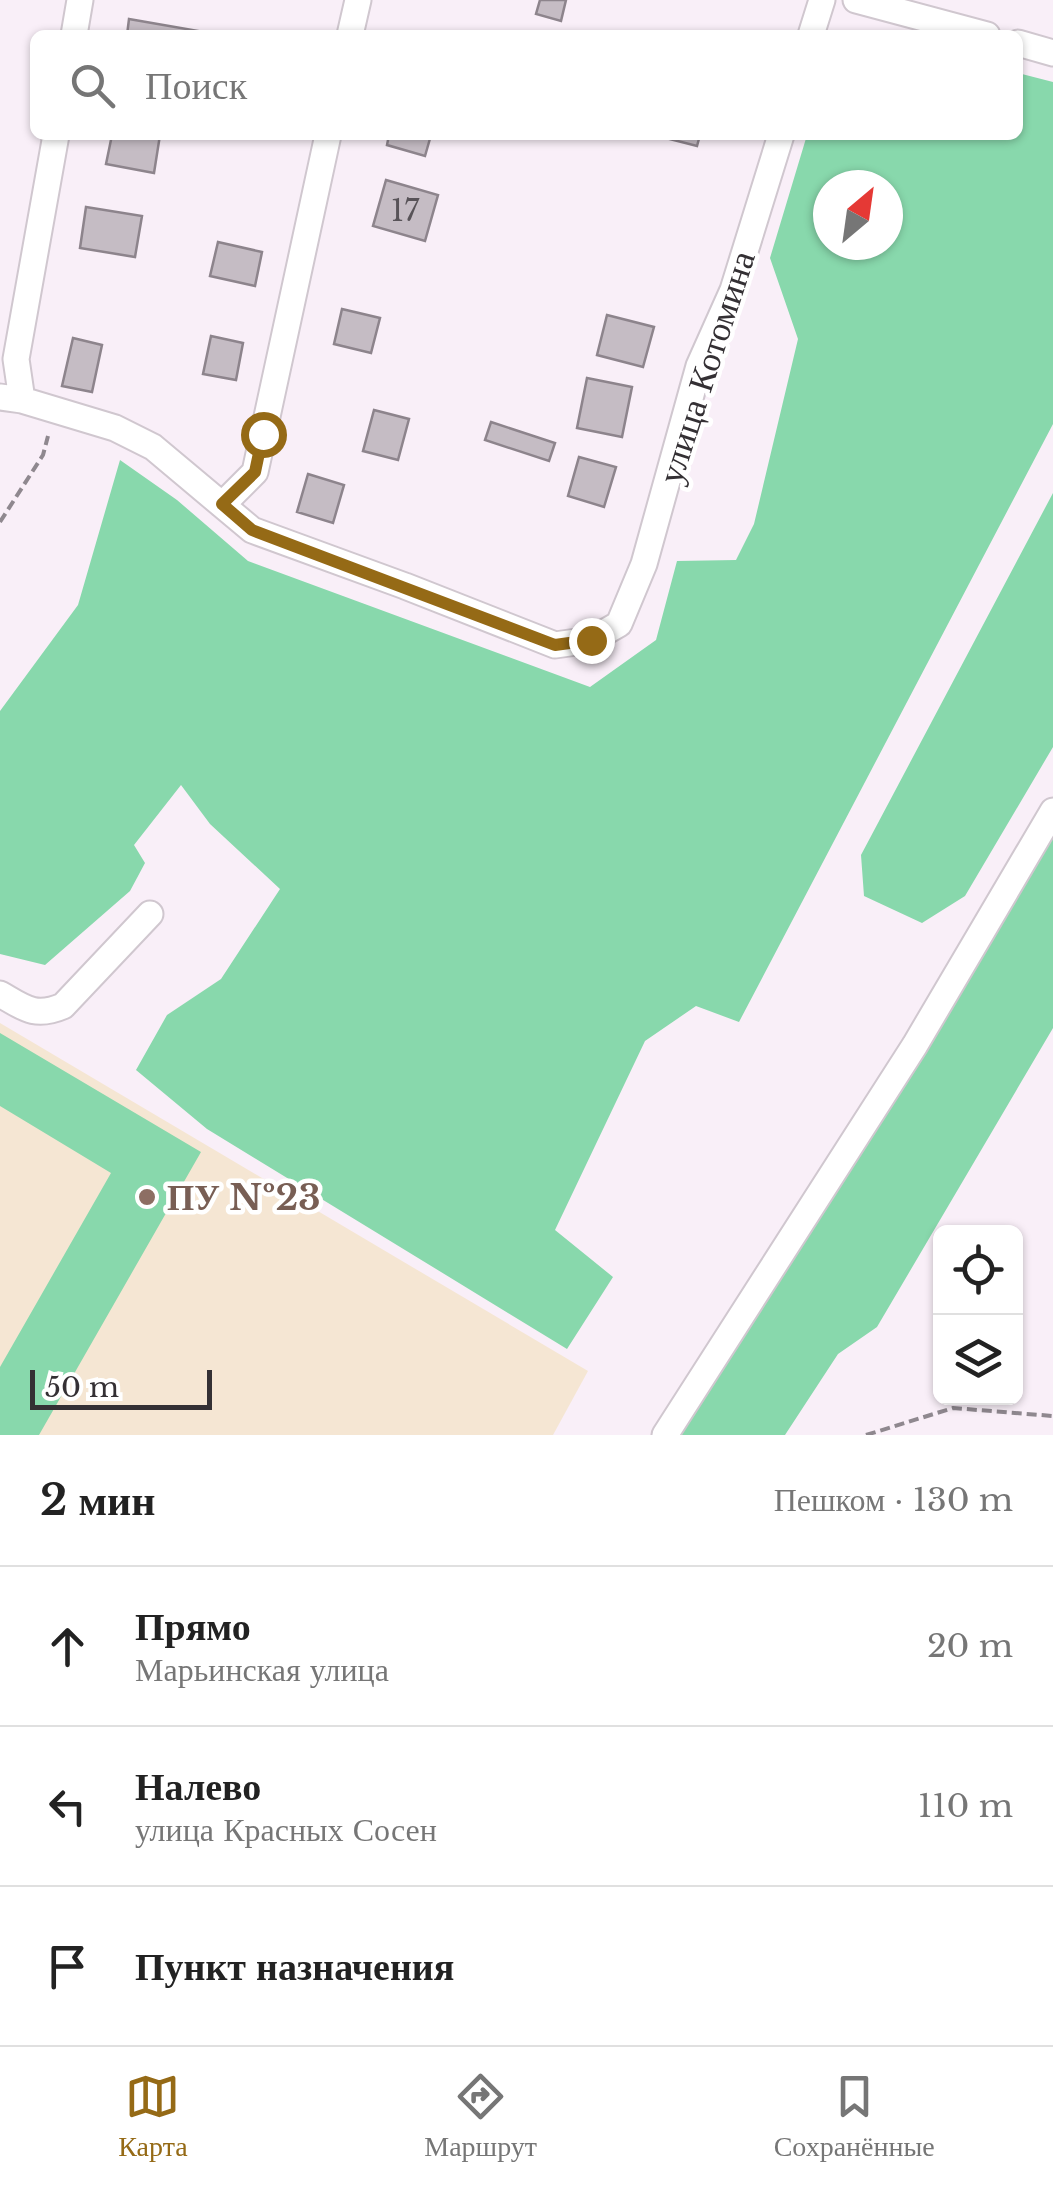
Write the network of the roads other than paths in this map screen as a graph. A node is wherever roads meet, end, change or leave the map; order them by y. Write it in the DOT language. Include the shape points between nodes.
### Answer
graph roads {
  1 [pos="80,0"];
  2 [pos="358,0"];
  3 [pos="822,0"];
  4 [pos="856,0"];
  5 [pos="75,30"];
  6 [pos="351,30"];
  7 [pos="813,30"];
  8 [pos="967,30"];
  9 [pos="1023,45"];
  10 [pos="1053,53"];
  11 [pos="55,140"];
  12 [pos="327,140"];
  13 [pos="778,140"];
  14 [pos="11,398"];
  15 [pos="222,504"];
  16 [pos="1053,811"];
  17 [pos="150,914"];
  18 [pos="0,994"];
  19 [pos="665,1435"];
  1 -- 5 [label="street"];
  2 -- 6 [label="street"];
  3 -- 7 [label="street"];
  4 -- 8 [label="street"];
  9 -- 10 [label="street"];
  11 -- 14 [label="street"];
  12 -- 15 [label="street" via="255,472"];
  13 -- 15 [label="street, улица Котомина" via="733,290 698,366 644,564 619,624 591,640 555,645 252,530"];
  14 -- 15 [label="street" via="115,428 154,447"];
  16 -- 19 [label="street" via="915,1045"];
  17 -- 18 [label="street" via="63,1006 30,1011"];
}
